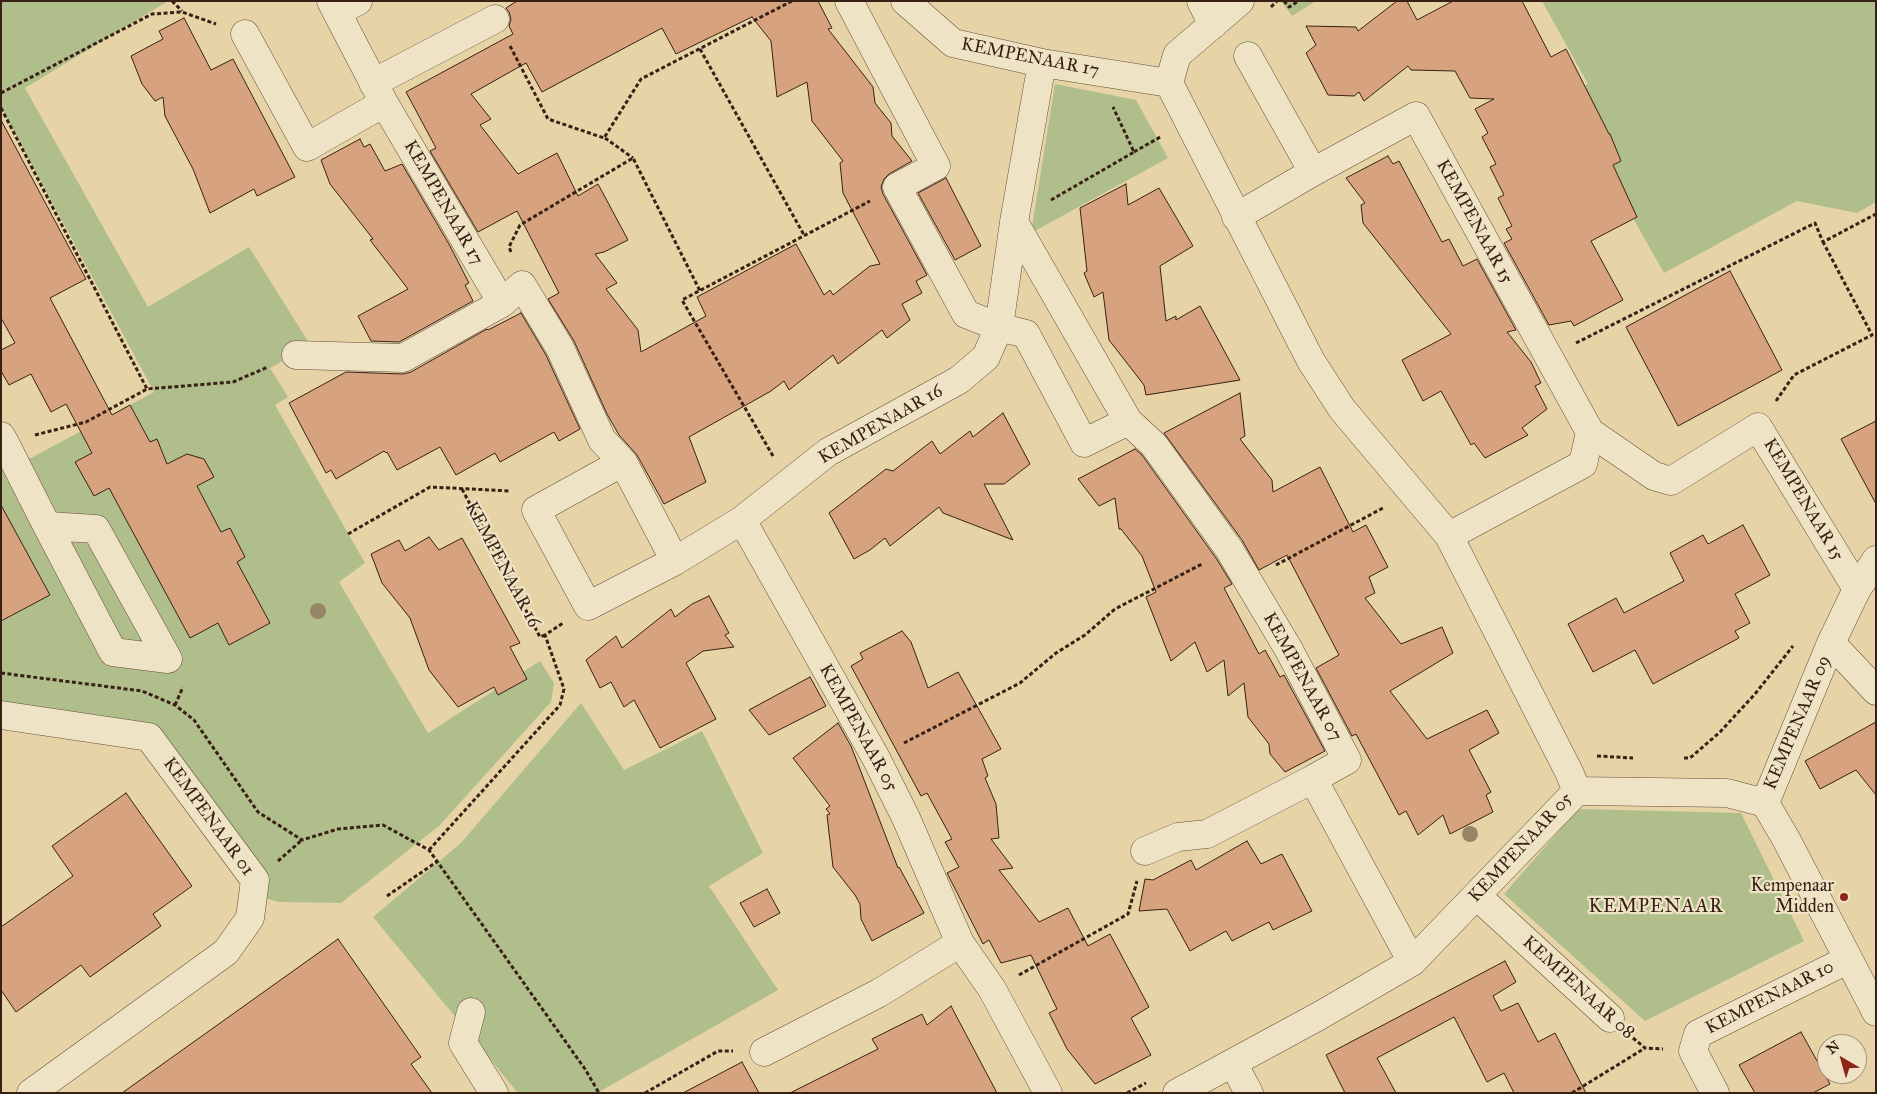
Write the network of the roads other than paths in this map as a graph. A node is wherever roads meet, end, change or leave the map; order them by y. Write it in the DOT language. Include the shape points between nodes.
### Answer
graph roads {
  1 [pos="849,1"];
  2 [pos="905,1"];
  3 [pos="1240,1"];
  4 [pos="342,5"];
  5 [pos="1207,13"];
  6 [pos="495,19"];
  7 [pos="245,34"];
  8 [pos="1248,56"];
  9 [pos="1042,62"];
  10 [pos="1169,82"];
  11 [pos="378,93"];
  12 [pos="1313,172"];
  13 [pos="1236,217"];
  14 [pos="1014,222"];
  15 [pos="502,303"];
  16 [pos="999,327"];
  17 [pos="296,355"];
  18 [pos="1128,421"];
  19 [pos="1590,432"];
  20 [pos="3,441"];
  21 [pos="623,462"];
  22 [pos="742,520"];
  23 [pos="47,526"];
  24 [pos="1449,536"];
  25 [pos="1876,560"];
  26 [pos="675,561"];
  27 [pos="1857,589"];
  28 [pos="1831,643"];
  29 [pos="1876,691"];
  30 [pos="1,715"];
  31 [pos="1313,780"];
  32 [pos="1573,782"];
  33 [pos="1765,803"];
  34 [pos="1145,852"];
  35 [pos="1477,896"];
  36 [pos="960,943"];
  37 [pos="1847,960"];
  38 [pos="1412,962"];
  39 [pos="1874,1006"];
  40 [pos="471,1012"];
  41 [pos="1610,1018"];
  42 [pos="764,1052"];
  43 [pos="1232,1063"];
  44 [pos="31,1093"];
  45 [pos="494,1093"];
  46 [pos="1048,1093"];
  47 [pos="1177,1093"];
  48 [pos="1249,1093"];
  49 [pos="1716,1093"];
  1 -- 16 [label="street" via="936,166 897,187 966,314"];
  2 -- 9 [label="street, KEMPENAAR 17" via="952,43"];
  3 -- 5 [label="street"];
  4 -- 11 [label="street, KEMPENAAR 17"];
  5 -- 10 [label="street" via="1177,55"];
  6 -- 11 [label="street"];
  7 -- 11 [label="street" via="307,147"];
  8 -- 12 [label="street"];
  9 -- 10 [label="street, KEMPENAAR 17"];
  9 -- 14 [label="street, KEMPENAAR 16"];
  10 -- 13 [label="street"];
  11 -- 15 [label="street, KEMPENAAR 17"];
  12 -- 13 [label="street, KEMPENAAR 15"];
  12 -- 19 [label="street, KEMPENAAR 15" via="1416,116"];
  13 -- 24 [label="street" via="1311,361 1342,409"];
  14 -- 16 [label="street, KEMPENAAR 16"];
  14 -- 18 [label="street"];
  15 -- 17 [label="street" via="403,358"];
  15 -- 21 [label="street" via="522,286 560,348 602,440"];
  16 -- 18 [label="street" via="1026,334 1084,443"];
  16 -- 22 [label="street, KEMPENAAR 16" via="986,357 959,380 828,452"];
  18 -- 31 [label="street, KEMPENAAR 07" via="1154,445 1237,564 1289,650 1348,760"];
  19 -- 24 [label="street" via="1583,464"];
  19 -- 27 [label="street, KEMPENAAR 15" via="1654,476 1671,481 1758,427"];
  20 -- 23 [label="street"];
  21 -- 26 [label="street"];
  21 -- 26 [label="street, KEMPENAAR 16" via="536,510 588,606"];
  22 -- 26 [label="street, KEMPENAAR 16"];
  22 -- 36 [label="street, KEMPENAAR 05" via="876,758 906,818"];
  23 -- 23 [label="street" via="113,652 168,659 96,529"];
  24 -- 32 [label="street"];
  25 -- 27 [label="street, KEMPENAAR 09"];
  27 -- 28 [label="street, KEMPENAAR 09"];
  28 -- 29 [label="street, KEMPENAAR 09"];
  28 -- 33 [label="street, KEMPENAAR 09"];
  30 -- 44 [label="street, KEMPENAAR 01" via="149,737 255,880 250,918 226,952"];
  31 -- 34 [label="street, KEMPENAAR 07" via="1208,834 1178,837"];
  31 -- 38 [label="street"];
  32 -- 33 [label="street" via="1727,793"];
  32 -- 35 [label="street, KEMPENAAR 05"];
  33 -- 37 [label="street, KEMPENAAR 10"];
  35 -- 38 [label="street, KEMPENAAR 05"];
  35 -- 41 [label="street, KEMPENAAR 08"];
  36 -- 42 [label="street" via="878,993"];
  36 -- 46 [label="street, KEMPENAAR 05" via="992,989"];
  37 -- 39 [label="street, KEMPENAAR 10"];
  37 -- 49 [label="street, KEMPENAAR 10" via="1698,1034 1692,1051"];
  38 -- 43 [label="street, KEMPENAAR 05"];
  40 -- 45 [label="street" via="463,1043"];
  43 -- 47 [label="street, KEMPENAAR 05"];
  43 -- 48 [label="street"];
}
